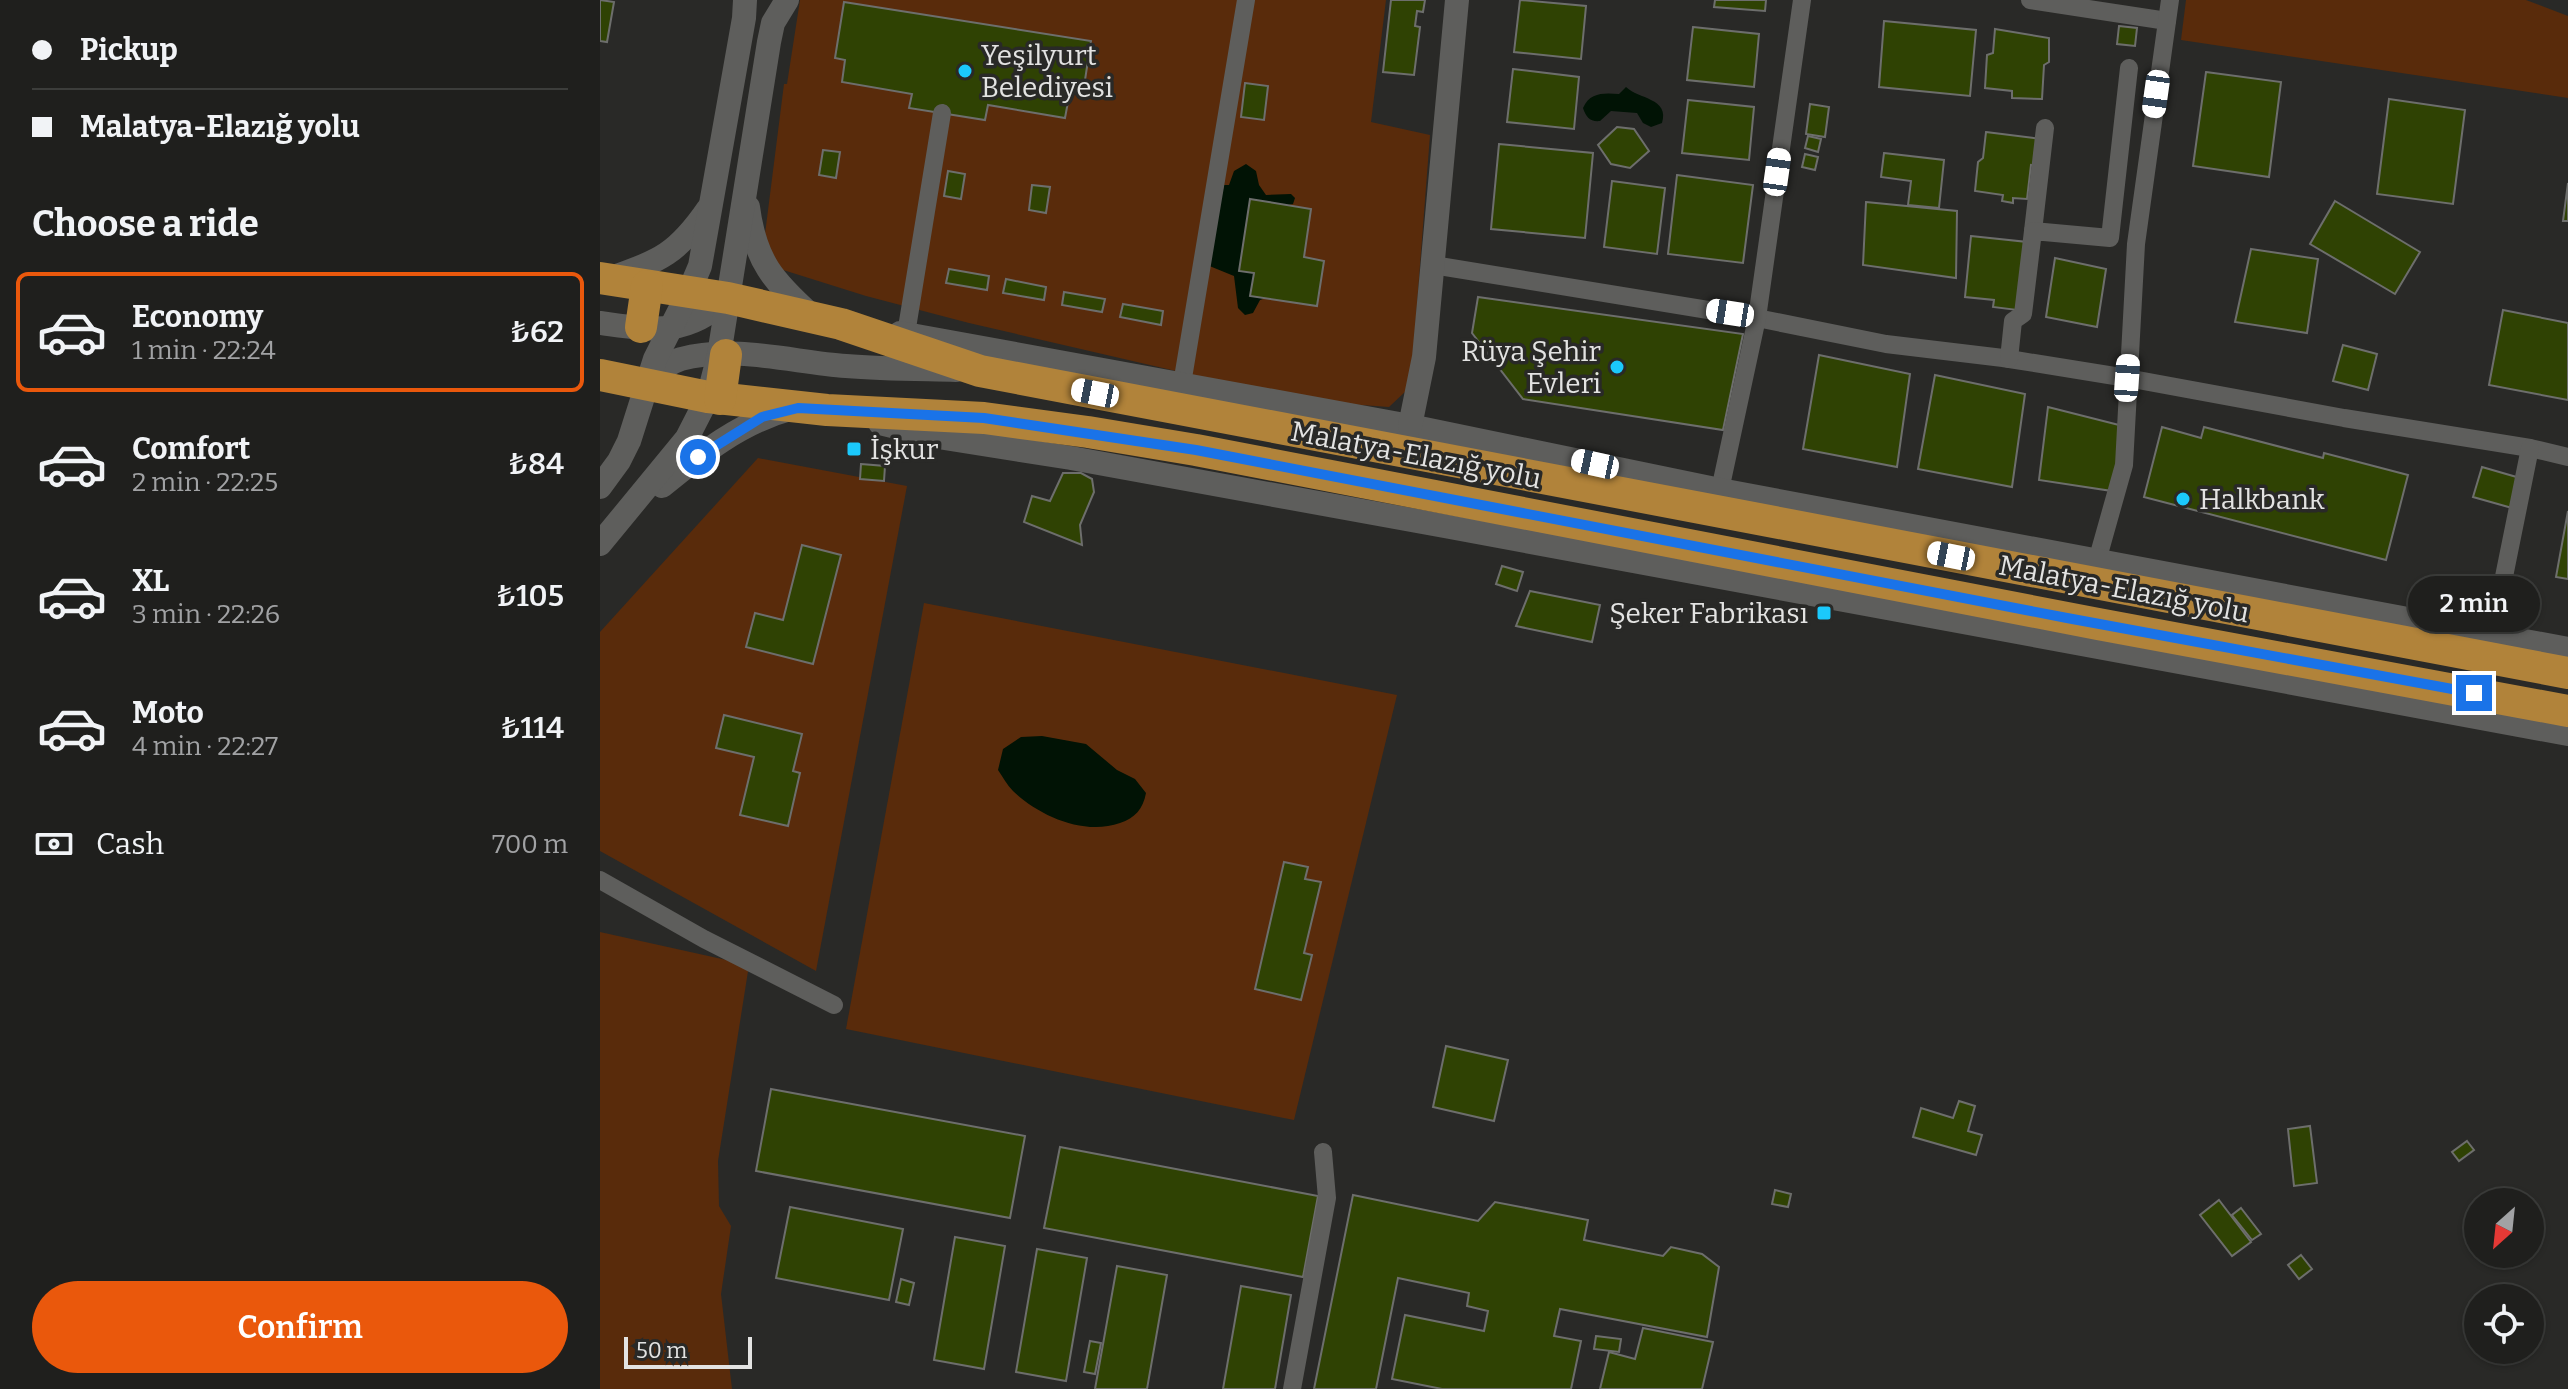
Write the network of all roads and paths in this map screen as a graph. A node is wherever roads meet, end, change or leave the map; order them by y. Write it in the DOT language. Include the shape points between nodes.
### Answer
graph roads {
  1 [pos="745,0"];
  2 [pos="755,0"];
  3 [pos="786,0"];
  4 [pos="1246,0"];
  5 [pos="1457,0"];
  6 [pos="1802,0"];
  7 [pos="2030,0"];
  8 [pos="2170,0"];
  9 [pos="2167,21"];
  10 [pos="2129,68"];
  11 [pos="942,113"];
  12 [pos="2045,128"];
  13 [pos="744,187"];
  14 [pos="713,200"];
  15 [pos="2033,231"];
  16 [pos="1433,265"];
  17 [pos="603,276"];
  18 [pos="647,286"];
  19 [pos="689,292"];
  20 [pos="728,298"];
  21 [pos="1757,318"];
  22 [pos="827,321"];
  23 [pos="600,323"];
  24 [pos="656,327"];
  25 [pos="906,334"];
  26 [pos="722,355"];
  27 [pos="2009,359"];
  28 [pos="980,371"];
  29 [pos="600,375"];
  30 [pos="2127,378"];
  31 [pos="1182,384"];
  32 [pos="645,386"];
  33 [pos="714,398"];
  34 [pos="812,409"];
  35 [pos="1410,426"];
  36 [pos="2530,448"];
  37 [pos="2568,457"];
  38 [pos="600,487"];
  39 [pos="1720,490"];
  40 [pos="606,537"];
  41 [pos="2097,561"];
  42 [pos="2492,636"];
  43 [pos="2568,649"];
  44 [pos="2568,673"];
  45 [pos="2568,711"];
  46 [pos="2568,734"];
  47 [pos="600,880"];
  48 [pos="834,1005"];
  49 [pos="1323,1152"];
  50 [pos="1292,1389"];
  1 -- 14 [label="street"];
  2 -- 3 [label="street" via="771,5"];
  3 -- 13 [label="street" via="773,23"];
  4 -- 31 [label="street"];
  5 -- 16 [label="street"];
  6 -- 21 [label="street"];
  7 -- 9 [label="street"];
  8 -- 9 [label="street"];
  9 -- 30 [label="street" via="2136,244"];
  10 -- 15 [label="street" via="2110,238"];
  11 -- 25 [label="street"];
  12 -- 15 [label="street"];
  13 -- 20 [label="street"];
  13 -- 22 [label="street" via="750,225 767,270 784,291"];
  14 -- 17 [label="street" via="681,245 653,262"];
  14 -- 19 [label="street"];
  15 -- 27 [label="street" via="2023,314 2013,321"];
  16 -- 21 [label="street"];
  16 -- 35 [label="street" via="1424,357"];
  17 -- 18 [label="highway, Malatya-Elazığ yolu"];
  18 -- 19 [label="highway, Malatya-Elazığ yolu"];
  18 -- 24 [label="highway"];
  19 -- 20 [label="highway, Malatya-Elazığ yolu"];
  19 -- 24 [label="street"];
  20 -- 22 [label="highway, Malatya-Elazığ yolu"];
  20 -- 24 [label="street" via="699,321"];
  20 -- 26 [label="street"];
  21 -- 27 [label="street" via="1886,344"];
  21 -- 39 [label="street"];
  22 -- 25 [label="street"];
  22 -- 28 [label="highway, Malatya-Elazığ yolu"];
  23 -- 24 [label="street"];
  24 -- 32 [label="street"];
  25 -- 31 [label="street"];
  26 -- 28 [label="street"];
  26 -- 32 [label="street" via="666,365"];
  26 -- 33 [label="highway"];
  27 -- 30 [label="street"];
  28 -- 44 [label="highway, Malatya-Elazığ yolu"];
  29 -- 32 [label="highway, Malatya-Elazığ yolu"];
  30 -- 36 [label="street"];
  30 -- 41 [label="street" via="2124,465"];
  31 -- 35 [label="street"];
  32 -- 33 [label="highway, Malatya-Elazığ yolu"];
  32 -- 38 [label="street" via="629,441"];
  33 -- 34 [label="highway, Malatya-Elazığ yolu"];
  33 -- 40 [label="street"];
  34 -- 40 [label="street" via="762,417 698,457"];
  34 -- 45 [label="highway, Malatya-Elazığ yolu" via="984,418 1196,450"];
  34 -- 46 [label="street" via="938,437"];
  35 -- 39 [label="street"];
  36 -- 37 [label="street"];
  36 -- 42 [label="street"];
  39 -- 41 [label="street"];
  41 -- 42 [label="street"];
  42 -- 43 [label="street"];
  47 -- 48 [label="street"];
  49 -- 50 [label="street" via="1327,1198"];
}
